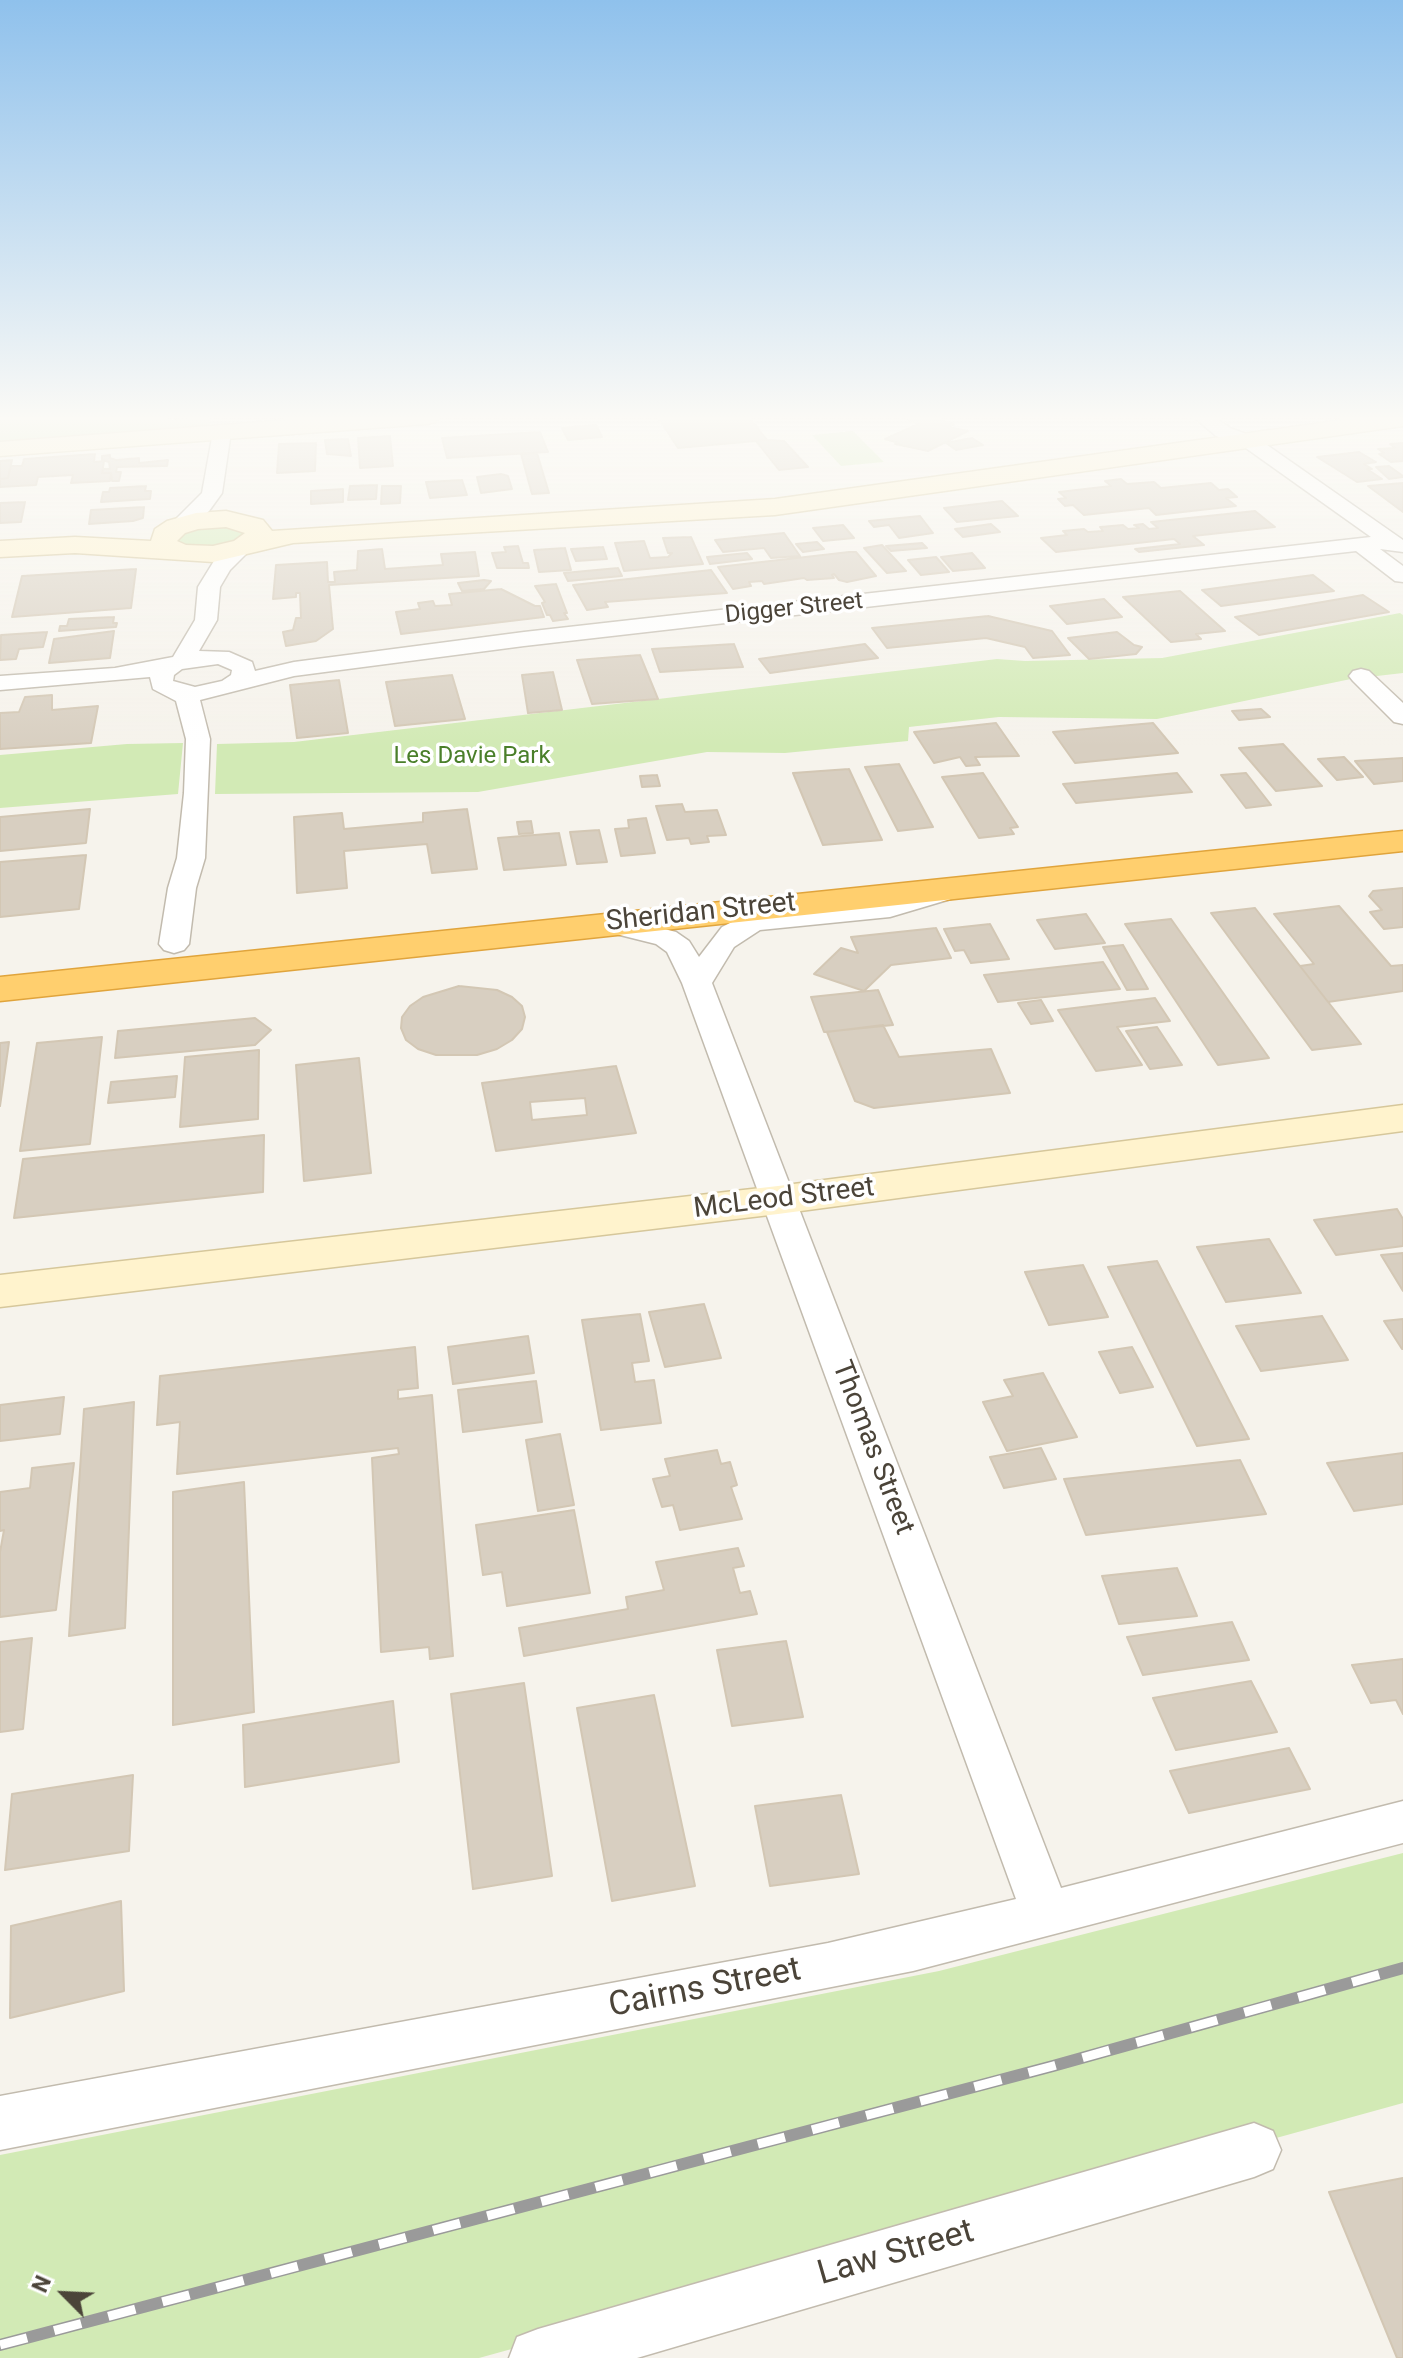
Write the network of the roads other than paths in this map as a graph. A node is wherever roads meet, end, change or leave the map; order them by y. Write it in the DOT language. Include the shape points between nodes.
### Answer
graph roads {
  1 [pos="186,527"];
  2 [pos="199,527"];
  3 [pos="235,527"];
  4 [pos="242,527"];
  5 [pos="430,527"];
  6 [pos="1337,527"];
  7 [pos="1370,527"];
  8 [pos="248,534"];
  9 [pos="177,538"];
  10 [pos="1360,544"];
  11 [pos="1397,546"];
  12 [pos="0,549"];
  13 [pos="1403,576"];
  14 [pos="209,587"];
  15 [pos="206,620"];
  16 [pos="230,673"];
  17 [pos="173,676"];
  18 [pos="1361,676"];
  19 [pos="0,683"];
  20 [pos="1403,717"];
  21 [pos="198,739"];
  22 [pos="1403,816"];
  23 [pos="1403,841"];
  24 [pos="963,887"];
  25 [pos="606,923"];
  26 [pos="182,957"];
  27 [pos="0,961"];
  28 [pos="697,983"];
  29 [pos="0,989"];
  30 [pos="0,1005"];
  31 [pos="1403,1118"];
  32 [pos="778,1200"];
  33 [pos="164,1274"];
  34 [pos="0,1291"];
  35 [pos="0,1304"];
  36 [pos="1403,1822"];
  37 [pos="1046,1913"];
  38 [pos="0,2123"];
  39 [pos="1254,2150"];
  40 [pos="538,2358"];
  1 -- 9 [label="street"];
  2 -- 9 [label="main road"];
  3 -- 8 [label="main road"];
  4 -- 8 [label="street"];
  5 -- 8 [label="main road"];
  6 -- 10 [label="street"];
  7 -- 11 [label="street"];
  8 -- 14 [label="street"];
  9 -- 12 [label="main road"];
  9 -- 14 [label="street"];
  10 -- 11 [label="street, Digger Street"];
  10 -- 13 [label="street"];
  10 -- 16 [label="street, Digger Street"];
  14 -- 15 [label="street"];
  15 -- 16 [label="street"];
  15 -- 17 [label="street"];
  16 -- 17 [label="street"];
  16 -- 17 [label="street"];
  16 -- 21 [label="street" via="215,715"];
  17 -- 19 [label="street"];
  17 -- 21 [label="street" via="188,699"];
  18 -- 20 [label="street"];
  21 -- 26 [label="street" via="191,858 182,888"];
  22 -- 26 [label="highway, Sheridan Street"];
  23 -- 24 [label="highway, Sheridan Street"];
  24 -- 25 [label="highway, Sheridan Street"];
  24 -- 28 [label="street" via="880,911 754,922 723,942"];
  25 -- 26 [label="highway, Sheridan Street"];
  25 -- 28 [label="street, Thomas Street" via="666,938 679,947"];
  26 -- 27 [label="highway, Sheridan Street"];
  26 -- 29 [label="highway, Sheridan Street"];
  26 -- 30 [label="highway" via="105,992"];
  28 -- 32 [label="street, Thomas Street"];
  31 -- 32 [label="main road, McLeod Street"];
  32 -- 33 [label="main road, McLeod Street"];
  32 -- 37 [label="street, Thomas Street"];
  33 -- 34 [label="main road, McLeod Street"];
  33 -- 35 [label="main road, McLeod Street"];
  36 -- 37 [label="street, Cairns Street"];
  37 -- 38 [label="street, Cairns Street" via="828,1966"];
  39 -- 40 [label="street, Law Street"];
}
